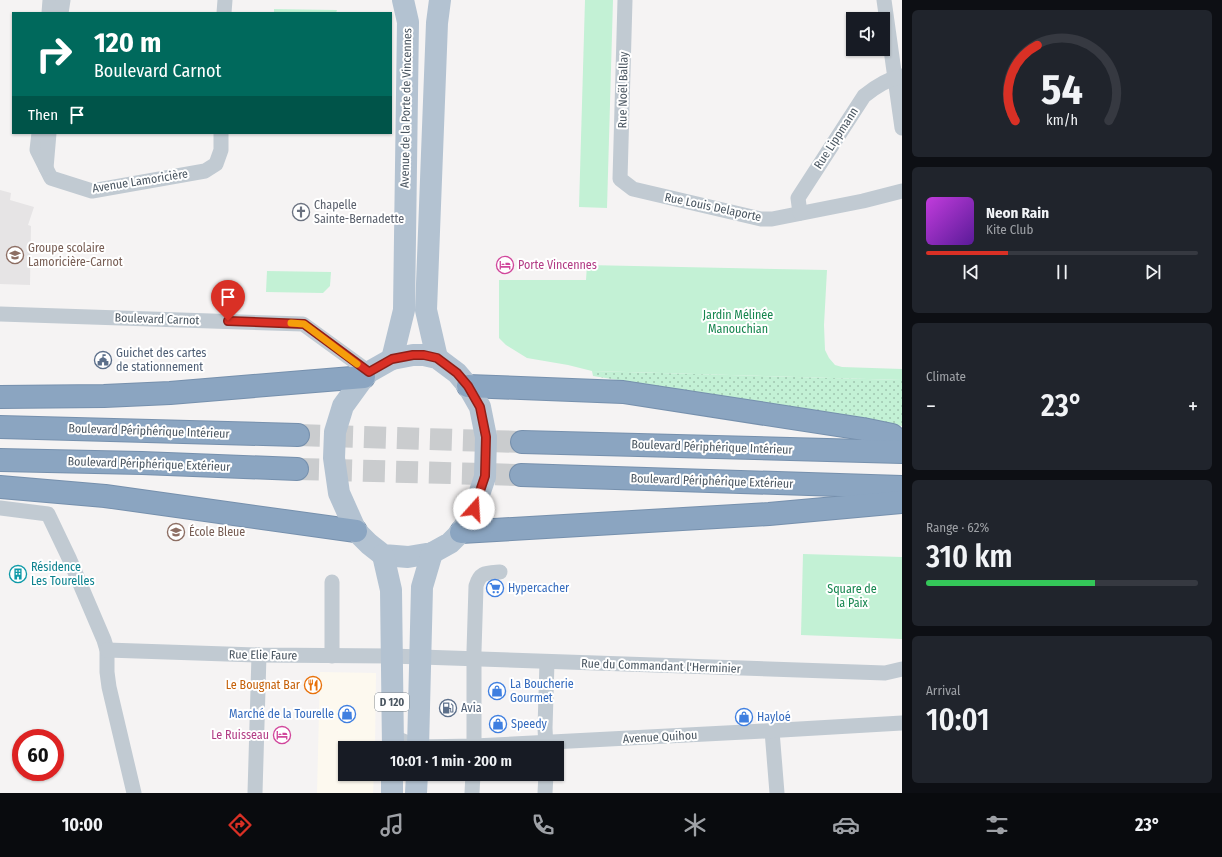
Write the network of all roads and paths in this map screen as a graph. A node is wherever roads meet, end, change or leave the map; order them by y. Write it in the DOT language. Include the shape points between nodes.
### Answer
graph roads {
  1 [pos="50,0"];
  2 [pos="63,0"];
  3 [pos="225,0"];
  4 [pos="403,0"];
  5 [pos="440,0"];
  6 [pos="625,0"];
  7 [pos="884,0"];
  8 [pos="49,12"];
  9 [pos="61,12"];
  10 [pos="224,12"];
  11 [pos="898,77"];
  12 [pos="902,128"];
  13 [pos="38,134"];
  14 [pos="49,134"];
  15 [pos="221,134"];
  16 [pos="46,168"];
  17 [pos="620,179"];
  18 [pos="902,191"];
  19 [pos="800,213"];
  20 [pos="0,314"];
  21 [pos="437,358"];
  22 [pos="392,359"];
  23 [pos="367,374"];
  24 [pos="468,386"];
  25 [pos="0,397"];
  26 [pos="0,427"];
  27 [pos="298,435"];
  28 [pos="522,442"];
  29 [pos="902,444"];
  30 [pos="902,452"];
  31 [pos="0,460"];
  32 [pos="297,469"];
  33 [pos="521,475"];
  34 [pos="0,487"];
  35 [pos="902,487"];
  36 [pos="902,502"];
  37 [pos="0,508"];
  38 [pos="356,532"];
  39 [pos="462,532"];
  40 [pos="432,553"];
  41 [pos="383,555"];
  42 [pos="500,572"];
  43 [pos="332,582"];
  44 [pos="107,650"];
  45 [pos="259,655"];
  46 [pos="332,656"];
  47 [pos="391,656"];
  48 [pos="420,658"];
  49 [pos="474,660"];
  50 [pos="547,662"];
  51 [pos="902,669"];
  52 [pos="902,723"];
  53 [pos="772,731"];
  54 [pos="393,741"];
  55 [pos="418,741"];
  56 [pos="474,741"];
  57 [pos="546,741"];
  58 [pos="564,744"];
  59 [pos="392,781"];
  60 [pos="417,781"];
  61 [pos="473,781"];
  62 [pos="546,781"];
  63 [pos="134,793"];
  64 [pos="255,793"];
  65 [pos="392,793"];
  66 [pos="416,793"];
  67 [pos="472,793"];
  68 [pos="545,793"];
  69 [pos="777,793"];
  1 -- 8 [label="street"];
  2 -- 9 [label="street"];
  3 -- 10 [label="street"];
  4 -- 22 [label="main road, Avenue de la Porte de Vincennes" via="408,22 404,310"];
  5 -- 21 [label="main road" via="426,310"];
  6 -- 17 [label="street, Rue Noël Ballay"];
  7 -- 11 [label="street"];
  11 -- 12 [label="street"];
  11 -- 19 [label="street, Rue Lippmann" via="875,86 864,96 798,198"];
  13 -- 16 [label="street" via="37,150"];
  14 -- 16 [label="street"];
  15 -- 16 [label="street, Avenue Lamoricière" via="221,150 216,164 205,171 92,191 51,178"];
  17 -- 19 [label="street, Rue Louis Delaporte" via="633,189 760,219"];
  18 -- 19 [label="street, Rue Louis Delaporte"];
  20 -- 23 [label="street, Boulevard Carnot" via="304,324"];
  21 -- 22 [label="main road" via="413,355"];
  21 -- 24 [label="main road" via="457,373"];
  22 -- 23 [label="main road"];
  23 -- 25 [label="highway" via="170,393"];
  23 -- 38 [label="main road" via="343,406 335,432 334,458 339,492"];
  24 -- 29 [label="highway" via="622,392 863,429 892,435"];
  24 -- 39 [label="main road" via="480,407 486,437 485,476 474,509"];
  26 -- 27 [label="highway, Boulevard Périphérique Intérieur"];
  28 -- 30 [label="highway, Boulevard Périphérique Intérieur"];
  31 -- 32 [label="highway, Boulevard Périphérique Extérieur"];
  33 -- 35 [label="highway, Boulevard Périphérique Extérieur"];
  34 -- 38 [label="highway" via="105,496"];
  36 -- 39 [label="highway" via="769,514"];
  37 -- 44 [label="street" via="48,514"];
  38 -- 41 [label="main road"];
  39 -- 40 [label="main road" via="450,543"];
  40 -- 41 [label="main road" via="408,557"];
  40 -- 48 [label="main road, D 120" via="422,587"];
  41 -- 47 [label="main road, D 120" via="391,590"];
  42 -- 49 [label="street" via="486,572 478,579"];
  43 -- 46 [label="street"];
  44 -- 45 [label="street, Rue Elie Faure"];
  44 -- 63 [label="street" via="109,687"];
  45 -- 46 [label="street, Rue Elie Faure"];
  45 -- 64 [label="street"];
  46 -- 47 [label="street, Rue Elie Faure"];
  47 -- 48 [label="street, Rue Elie Faure"];
  47 -- 54 [label="main road, D 120"];
  48 -- 49 [label="street, Rue du Commandant l'Herminier"];
  48 -- 55 [label="main road, D 120"];
  49 -- 50 [label="street, Rue du Commandant l'Herminier"];
  49 -- 56 [label="street"];
  50 -- 51 [label="street, Rue du Commandant l'Herminier" via="885,673"];
  50 -- 57 [label="street"];
  52 -- 53 [label="street, Avenue Quihou"];
  53 -- 58 [label="street, Avenue Quihou"];
  53 -- 69 [label="street"];
  59 -- 65 [label="main road"];
  60 -- 66 [label="main road"];
  61 -- 67 [label="street"];
  62 -- 68 [label="street"];
}
